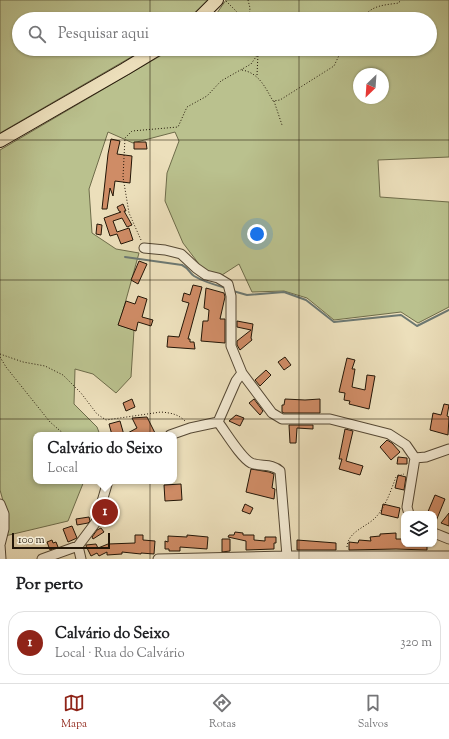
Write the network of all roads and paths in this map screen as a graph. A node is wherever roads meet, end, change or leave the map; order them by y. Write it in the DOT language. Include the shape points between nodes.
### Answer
graph roads {
  1 [pos="217,0"];
  2 [pos="224,0"];
  3 [pos="248,0"];
  4 [pos="400,0"];
  5 [pos="205,12"];
  6 [pos="237,12"];
  7 [pos="250,12"];
  8 [pos="368,12"];
  9 [pos="146,56"];
  10 [pos="257,56"];
  11 [pos="258,56"];
  12 [pos="339,56"];
  13 [pos="241,70"];
  14 [pos="257,75"];
  15 [pos="273,101"];
  16 [pos="282,125"];
  17 [pos="0,141"];
  18 [pos="144,248"];
  19 [pos="0,354"];
  20 [pos="0,357"];
  21 [pos="242,373"];
  22 [pos="218,422"];
  23 [pos="190,428"];
  24 [pos="62,432"];
  25 [pos="177,433"];
  26 [pos="449,449"];
  27 [pos="415,458"];
  28 [pos="413,470"];
  29 [pos="107,484"];
  30 [pos="0,504"];
  31 [pos="408,511"];
  32 [pos="437,534"];
  33 [pos="449,539"];
  34 [pos="78,546"];
  35 [pos="286,556"];
  36 [pos="346,556"];
  37 [pos="449,556"];
  38 [pos="1,559"];
  39 [pos="42,559"];
  40 [pos="81,559"];
  41 [pos="158,559"];
  1 -- 5 [label="main road"];
  2 -- 6 [label="path"];
  3 -- 7 [label="path"];
  4 -- 8 [label="path" via="398,3 376,7"];
  9 -- 17 [label="main road"];
  10 -- 13 [label="path" via="251,64"];
  11 -- 14 [label="path"];
  12 -- 15 [label="path" via="334,66 280,100"];
  13 -- 14 [label="path"];
  13 -- 18 [label="path" via="221,81 207,96 187,107 178,127 132,131 125,138 123,177 128,213"];
  14 -- 15 [label="path"];
  15 -- 16 [label="path"];
  18 -- 21 [label="street" via="181,254 206,275 228,284 231,296 231,346"];
  19 -- 23 [label="path" via="45,366 63,375 97,414 106,420 161,412 184,419"];
  20 -- 24 [label="path" via="50,422"];
  21 -- 22 [label="street"];
  21 -- 27 [label="street" via="272,413 282,419 330,419 389,434 406,445"];
  22 -- 23 [label="street"];
  22 -- 35 [label="street" via="244,458 251,463 276,467 280,471"];
  23 -- 25 [label="street"];
  26 -- 27 [label="street"];
  27 -- 28 [label="street"];
  28 -- 31 [label="street"];
  28 -- 36 [label="path" via="396,477 377,516 355,531 347,543"];
  29 -- 34 [label="street" via="96,522"];
  30 -- 38 [label="street" via="4,514"];
  32 -- 33 [label="street"];
  34 -- 39 [label="street"];
  34 -- 40 [label="street"];
  35 -- 36 [label="street"];
  35 -- 41 [label="street"];
  36 -- 37 [label="street"];
}
